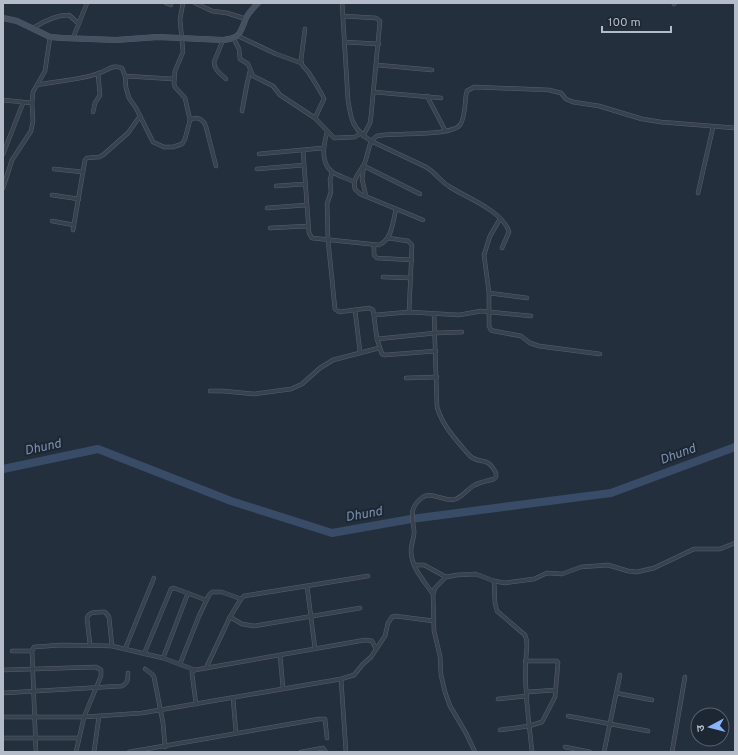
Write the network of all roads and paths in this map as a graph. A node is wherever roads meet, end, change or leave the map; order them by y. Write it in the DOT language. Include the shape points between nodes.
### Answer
graph roads {
  1 [pos="87,3"];
  2 [pos="166,3"];
  3 [pos="183,3"];
  4 [pos="195,3"];
  5 [pos="258,3"];
  6 [pos="342,3"];
  7 [pos="171,5"];
  8 [pos="343,16"];
  9 [pos="3,18"];
  10 [pos="246,19"];
  11 [pos="79,24"];
  12 [pos="33,28"];
  13 [pos="305,30"];
  14 [pos="50,37"];
  15 [pos="236,37"];
  16 [pos="73,38"];
  17 [pos="182,38"];
  18 [pos="223,40"];
  19 [pos="344,42"];
  20 [pos="379,44"];
  21 [pos="301,63"];
  22 [pos="377,65"];
  23 [pos="432,70"];
  24 [pos="250,71"];
  25 [pos="98,74"];
  26 [pos="124,76"];
  27 [pos="174,79"];
  28 [pos="226,79"];
  29 [pos="37,85"];
  30 [pos="374,92"];
  31 [pos="427,96"];
  32 [pos="440,98"];
  33 [pos="3,100"];
  34 [pos="23,103"];
  35 [pos="32,103"];
  36 [pos="242,111"];
  37 [pos="93,112"];
  38 [pos="140,116"];
  39 [pos="315,118"];
  40 [pos="190,120"];
  41 [pos="713,127"];
  42 [pos="735,128"];
  43 [pos="445,130"];
  44 [pos="327,132"];
  45 [pos="359,136"];
  46 [pos="371,144"];
  47 [pos="323,148"];
  48 [pos="303,150"];
  49 [pos="3,154"];
  50 [pos="259,154"];
  51 [pos="304,165"];
  52 [pos="216,166"];
  53 [pos="364,166"];
  54 [pos="54,169"];
  55 [pos="257,169"];
  56 [pos="83,172"];
  57 [pos="332,172"];
  58 [pos="354,182"];
  59 [pos="305,184"];
  60 [pos="276,186"];
  61 [pos="3,188"];
  62 [pos="698,193"];
  63 [pos="420,194"];
  64 [pos="52,195"];
  65 [pos="366,196"];
  66 [pos="79,199"];
  67 [pos="306,205"];
  68 [pos="267,208"];
  69 [pos="396,209"];
  70 [pos="423,220"];
  71 [pos="500,220"];
  72 [pos="52,221"];
  73 [pos="74,225"];
  74 [pos="308,226"];
  75 [pos="270,228"];
  76 [pos="73,230"];
  77 [pos="388,238"];
  78 [pos="328,240"];
  79 [pos="374,246"];
  80 [pos="502,248"];
  81 [pos="412,260"];
  82 [pos="383,276"];
  83 [pos="411,278"];
  84 [pos="489,293"];
  85 [pos="527,298"];
  86 [pos="354,310"];
  87 [pos="489,311"];
  88 [pos="409,312"];
  89 [pos="434,313"];
  90 [pos="375,315"];
  91 [pos="531,316"];
  92 [pos="462,332"];
  93 [pos="436,333"];
  94 [pos="377,339"];
  95 [pos="379,348"];
  96 [pos="436,351"];
  97 [pos="360,352"];
  98 [pos="600,354"];
  99 [pos="436,377"];
  100 [pos="406,378"];
  101 [pos="210,391"];
  102 [pos="735,543"];
  103 [pos="414,565"];
  104 [pos="368,576"];
  105 [pos="446,577"];
  106 [pos="154,578"];
  107 [pos="494,581"];
  108 [pos="307,586"];
  109 [pos="188,593"];
  110 [pos="433,594"];
  111 [pos="241,599"];
  112 [pos="206,600"];
  113 [pos="360,608"];
  114 [pos="311,617"];
  115 [pos="230,618"];
  116 [pos="434,621"];
  117 [pos="90,644"];
  118 [pos="112,646"];
  119 [pos="125,649"];
  120 [pos="314,649"];
  121 [pos="376,649"];
  122 [pos="12,651"];
  123 [pos="32,651"];
  124 [pos="144,654"];
  125 [pos="280,655"];
  126 [pos="163,658"];
  127 [pos="525,661"];
  128 [pos="180,664"];
  129 [pos="206,668"];
  130 [pos="33,669"];
  131 [pos="144,669"];
  132 [pos="3,670"];
  133 [pos="196,670"];
  134 [pos="128,673"];
  135 [pos="620,675"];
  136 [pos="685,677"];
  137 [pos="341,679"];
  138 [pos="96,688"];
  139 [pos="284,688"];
  140 [pos="556,690"];
  141 [pos="33,692"];
  142 [pos="3,693"];
  143 [pos="616,693"];
  144 [pos="527,694"];
  145 [pos="233,698"];
  146 [pos="498,699"];
  147 [pos="652,700"];
  148 [pos="196,704"];
  149 [pos="160,710"];
  150 [pos="3,716"];
  151 [pos="34,716"];
  152 [pos="99,716"];
  153 [pos="568,716"];
  154 [pos="84,717"];
  155 [pos="610,724"];
  156 [pos="529,726"];
  157 [pos="500,730"];
  158 [pos="648,731"];
  159 [pos="236,733"];
  160 [pos="35,737"];
  161 [pos="3,738"];
  162 [pos="79,738"];
  163 [pos="327,738"];
  164 [pos="164,747"];
  165 [pos="565,747"];
  166 [pos="148,751"];
  167 [pos="309,751"];
  168 [pos="36,752"];
  169 [pos="76,752"];
  170 [pos="94,752"];
  171 [pos="129,752"];
  172 [pos="300,752"];
  173 [pos="326,752"];
  174 [pos="346,752"];
  175 [pos="475,752"];
  176 [pos="532,752"];
  177 [pos="590,752"];
  178 [pos="604,752"];
  179 [pos="672,752"];
  1 -- 11 [label="street"];
  2 -- 7 [label="street"];
  3 -- 17 [label="street" via="180,18"];
  4 -- 10 [label="street" via="212,11"];
  5 -- 10 [label="street"];
  6 -- 8 [label="street"];
  8 -- 19 [label="street"];
  8 -- 20 [label="street" via="378,19"];
  9 -- 12 [label="street"];
  10 -- 15 [label="street"];
  11 -- 12 [label="street" via="69,15 46,21"];
  11 -- 16 [label="street"];
  12 -- 14 [label="street"];
  13 -- 21 [label="street"];
  14 -- 16 [label="street"];
  14 -- 29 [label="street" via="45,71"];
  15 -- 18 [label="street"];
  15 -- 21 [label="street"];
  15 -- 24 [label="street" via="240,60 248,64"];
  16 -- 17 [label="street"];
  17 -- 18 [label="street"];
  17 -- 27 [label="street" via="183,52"];
  18 -- 28 [label="street" via="214,66"];
  19 -- 20 [label="street"];
  19 -- 45 [label="street" via="350,114"];
  20 -- 22 [label="street"];
  21 -- 39 [label="street" via="324,96"];
  22 -- 23 [label="street"];
  22 -- 30 [label="street"];
  24 -- 36 [label="street"];
  24 -- 39 [label="street" via="253,76 270,84 280,95"];
  25 -- 26 [label="street" via="112,66 118,66 122,68"];
  25 -- 29 [label="street"];
  25 -- 37 [label="street" via="99,98"];
  26 -- 27 [label="street"];
  26 -- 38 [label="street" via="129,98"];
  27 -- 40 [label="street" via="175,87 185,98"];
  29 -- 35 [label="street"];
  30 -- 31 [label="street"];
  30 -- 45 [label="street" via="370,124"];
  31 -- 32 [label="street"];
  31 -- 43 [label="street"];
  33 -- 34 [label="street"];
  34 -- 35 [label="street"];
  34 -- 49 [label="street"];
  35 -- 61 [label="street" via="31,131 12,160"];
  38 -- 40 [label="street" via="153,142 164,146 182,144"];
  38 -- 56 [label="street" via="128,133 103,155 87,158"];
  39 -- 44 [label="street"];
  40 -- 52 [label="street" via="200,118 205,123"];
  41 -- 42 [label="street"];
  41 -- 43 [label="street" via="642,119 599,106 573,102 561,93 549,90 481,87 467,91 463,118 458,126"];
  41 -- 62 [label="street"];
  43 -- 46 [label="street" via="382,134 374,137"];
  44 -- 45 [label="street" via="334,138"];
  44 -- 47 [label="street"];
  45 -- 46 [label="street"];
  46 -- 53 [label="street"];
  46 -- 71 [label="street" via="432,170 449,187 486,207"];
  47 -- 48 [label="street"];
  47 -- 57 [label="street" via="326,165"];
  48 -- 50 [label="street"];
  48 -- 51 [label="street"];
  51 -- 55 [label="street"];
  51 -- 59 [label="street"];
  53 -- 58 [label="street" via="357,173"];
  53 -- 63 [label="street"];
  53 -- 65 [label="street" via="362,179"];
  54 -- 56 [label="street"];
  56 -- 66 [label="street"];
  57 -- 58 [label="street"];
  57 -- 78 [label="street" via="331,192 327,204"];
  58 -- 65 [label="street" via="354,189"];
  59 -- 60 [label="street"];
  59 -- 67 [label="street"];
  64 -- 66 [label="street"];
  65 -- 69 [label="street"];
  66 -- 73 [label="street"];
  67 -- 68 [label="street"];
  67 -- 74 [label="street"];
  69 -- 70 [label="street"];
  69 -- 77 [label="street"];
  71 -- 80 [label="street" via="509,232"];
  71 -- 84 [label="street" via="490,236 484,255"];
  72 -- 73 [label="street"];
  73 -- 76 [label="street"];
  74 -- 75 [label="street"];
  74 -- 78 [label="street" via="312,238"];
  77 -- 79 [label="street" via="382,244"];
  77 -- 81 [label="street" via="411,243"];
  78 -- 79 [label="street"];
  78 -- 86 [label="street" via="335,309 339,312"];
  79 -- 81 [label="street" via="376,258"];
  81 -- 83 [label="street"];
  82 -- 83 [label="street"];
  83 -- 88 [label="street"];
  84 -- 85 [label="street"];
  84 -- 87 [label="street"];
  86 -- 90 [label="street" via="371,308"];
  86 -- 97 [label="street"];
  87 -- 89 [label="street" via="459,315"];
  87 -- 91 [label="street"];
  87 -- 98 [label="street" via="491,330 522,336 539,346"];
  88 -- 89 [label="street"];
  88 -- 90 [label="street"];
  89 -- 93 [label="street"];
  90 -- 94 [label="street"];
  92 -- 93 [label="street"];
  93 -- 94 [label="street"];
  93 -- 96 [label="street"];
  94 -- 95 [label="street"];
  95 -- 96 [label="street" via="385,355"];
  95 -- 97 [label="street"];
  96 -- 99 [label="street"];
  97 -- 101 [label="street" via="333,360 297,387 254,394"];
  99 -- 100 [label="street"];
  99 -- 103 [label="street" via="438,407 442,420 470,456 488,462 496,477 475,485 455,500 427,496 415,505 412,515 414,535 411,548"];
  102 -- 107 [label="street" via="714,550 694,549 654,568 637,572 628,572 608,565 576,568 562,574 546,573 534,579 511,583"];
  103 -- 105 [label="street" via="424,565"];
  103 -- 110 [label="street"];
  104 -- 108 [label="street"];
  105 -- 107 [label="street" via="476,574"];
  105 -- 110 [label="street" via="435,588"];
  106 -- 119 [label="street"];
  107 -- 127 [label="street" via="497,611 527,638"];
  108 -- 111 [label="street" via="247,595"];
  108 -- 114 [label="street"];
  109 -- 112 [label="street"];
  109 -- 124 [label="street" via="170,588"];
  109 -- 126 [label="street"];
  110 -- 116 [label="street"];
  111 -- 112 [label="street" via="212,592"];
  111 -- 115 [label="street"];
  112 -- 128 [label="street"];
  113 -- 114 [label="street"];
  114 -- 115 [label="street" via="254,626"];
  114 -- 120 [label="street"];
  115 -- 129 [label="street"];
  116 -- 121 [label="street" via="392,617 388,622 385,636"];
  116 -- 175 [label="street" via="447,699"];
  117 -- 118 [label="street"];
  117 -- 118 [label="street" via="88,615 106,612 109,617"];
  117 -- 123 [label="street" via="36,646"];
  118 -- 119 [label="street"];
  119 -- 124 [label="street"];
  120 -- 121 [label="street" via="365,640 372,642"];
  120 -- 125 [label="street"];
  121 -- 137 [label="street" via="358,671"];
  122 -- 123 [label="street"];
  123 -- 130 [label="street"];
  124 -- 126 [label="street"];
  125 -- 129 [label="street"];
  125 -- 139 [label="street"];
  126 -- 128 [label="street"];
  127 -- 140 [label="street" via="557,661"];
  127 -- 144 [label="street"];
  128 -- 133 [label="street"];
  129 -- 133 [label="street"];
  130 -- 132 [label="street"];
  130 -- 138 [label="street" via="99,668 102,672"];
  130 -- 141 [label="street"];
  131 -- 149 [label="street" via="154,677"];
  133 -- 148 [label="street" via="192,671 192,676"];
  134 -- 138 [label="street" via="127,682 122,686"];
  135 -- 143 [label="street"];
  136 -- 179 [label="street"];
  137 -- 139 [label="street"];
  137 -- 174 [label="street"];
  138 -- 141 [label="street"];
  138 -- 154 [label="street"];
  139 -- 145 [label="street"];
  140 -- 144 [label="street"];
  140 -- 156 [label="street" via="554,702 545,720"];
  141 -- 142 [label="street"];
  141 -- 151 [label="street"];
  143 -- 147 [label="street"];
  143 -- 155 [label="street"];
  144 -- 146 [label="street"];
  144 -- 156 [label="street"];
  145 -- 148 [label="street"];
  145 -- 159 [label="street"];
  148 -- 149 [label="street"];
  149 -- 152 [label="street"];
  149 -- 164 [label="street"];
  150 -- 151 [label="street"];
  151 -- 154 [label="street"];
  151 -- 160 [label="street"];
  152 -- 154 [label="street"];
  152 -- 170 [label="street"];
  153 -- 155 [label="street"];
  154 -- 162 [label="street"];
  155 -- 158 [label="street"];
  155 -- 178 [label="street"];
  156 -- 157 [label="street"];
  156 -- 176 [label="street"];
  159 -- 163 [label="street" via="323,718 326,722"];
  159 -- 164 [label="street"];
  160 -- 161 [label="street"];
  160 -- 162 [label="street"];
  160 -- 168 [label="street"];
  162 -- 169 [label="street"];
  164 -- 166 [label="street"];
  165 -- 177 [label="street"];
  166 -- 171 [label="street"];
  167 -- 172 [label="street"];
  167 -- 173 [label="street" via="322,748"];
}
